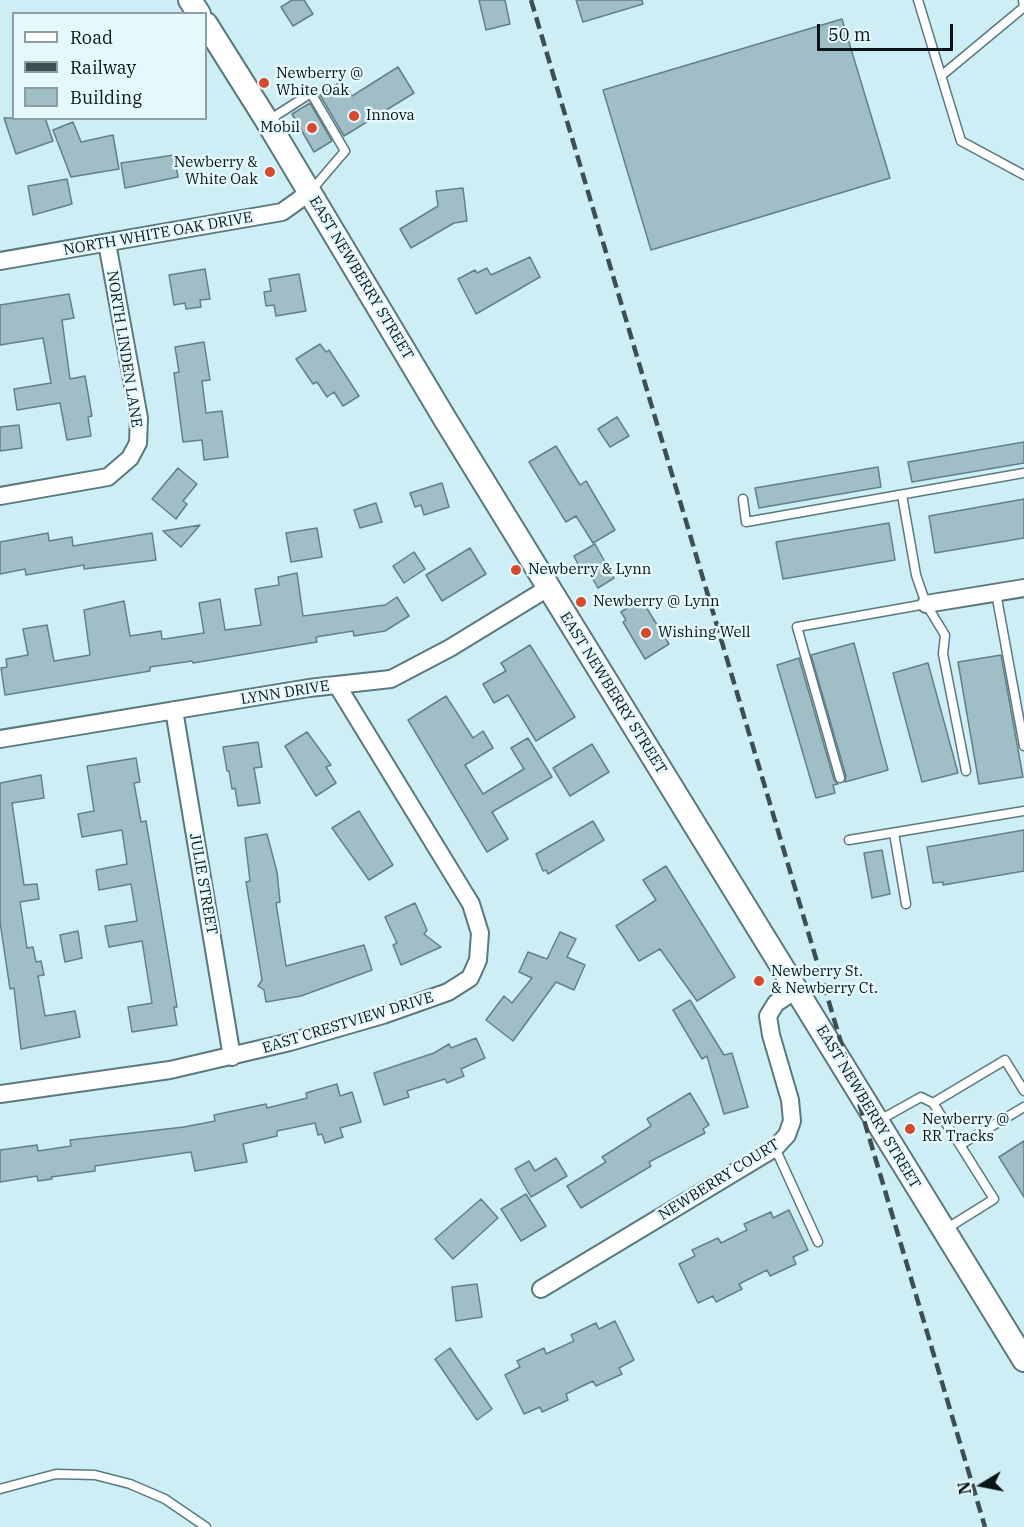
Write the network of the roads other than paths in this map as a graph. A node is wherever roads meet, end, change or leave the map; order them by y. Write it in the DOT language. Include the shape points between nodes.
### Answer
graph roads {
  1 [pos="918,0"];
  2 [pos="1023,0"];
  3 [pos="207,26"];
  4 [pos="941,76"];
  5 [pos="267,121"];
  6 [pos="1024,175"];
  7 [pos="309,192"];
  8 [pos="107,243"];
  9 [pos="0,260"];
  10 [pos="1024,473"];
  11 [pos="902,495"];
  12 [pos="0,496"];
  13 [pos="742,499"];
  14 [pos="548,588"];
  15 [pos="1024,588"];
  16 [pos="996,593"];
  17 [pos="926,604"];
  18 [pos="337,685"];
  19 [pos="174,711"];
  20 [pos="0,739"];
  21 [pos="1024,746"];
  22 [pos="966,771"];
  23 [pos="840,778"];
  24 [pos="1024,811"];
  25 [pos="894,833"];
  26 [pos="849,840"];
  27 [pos="906,904"];
  28 [pos="796,990"];
  29 [pos="232,1057"];
  30 [pos="1024,1091"];
  31 [pos="0,1094"];
  32 [pos="933,1103"];
  33 [pos="1024,1107"];
  34 [pos="878,1121"];
  35 [pos="960,1145"];
  36 [pos="775,1148"];
  37 [pos="943,1231"];
  38 [pos="818,1242"];
  39 [pos="541,1289"];
  40 [pos="1024,1360"];
  41 [pos="0,1489"];
  42 [pos="206,1527"];
  1 -- 4 [label="lane"];
  2 -- 4 [label="lane" via="1024,7"];
  3 -- 5 [label="main road, EAST NEWBERRY STREET"];
  4 -- 6 [label="lane" via="961,141"];
  5 -- 7 [label="main road, EAST NEWBERRY STREET"];
  5 -- 7 [label="lane" via="311,93 317,103 345,151"];
  7 -- 8 [label="street, NORTH WHITE OAK DRIVE" via="282,212"];
  7 -- 14 [label="main road, EAST NEWBERRY STREET"];
  8 -- 9 [label="street, NORTH WHITE OAK DRIVE"];
  8 -- 12 [label="street, NORTH LINDEN LANE" via="139,418 138,443 130,458 108,477"];
  10 -- 11 [label="lane"];
  11 -- 13 [label="lane" via="746,522"];
  11 -- 17 [label="lane" via="916,575"];
  14 -- 18 [label="street, LYNN DRIVE" via="391,679"];
  14 -- 28 [label="main road, EAST NEWBERRY STREET"];
  15 -- 16 [label="street"];
  16 -- 17 [label="street"];
  16 -- 21 [label="lane"];
  17 -- 22 [label="lane" via="945,635 944,654"];
  17 -- 23 [label="lane" via="797,627"];
  18 -- 19 [label="street, LYNN DRIVE"];
  18 -- 29 [label="street, EAST CRESTVIEW DRIVE" via="471,904 480,933 478,960 470,978 447,992 383,1015"];
  19 -- 20 [label="street, LYNN DRIVE"];
  19 -- 29 [label="street, JULIE STREET"];
  24 -- 25 [label="lane"];
  25 -- 26 [label="lane"];
  25 -- 27 [label="lane"];
  28 -- 34 [label="main road, EAST NEWBERRY STREET"];
  28 -- 36 [label="street, NEWBERRY COURT" via="776,1003 768,1016 792,1121 787,1135"];
  29 -- 31 [label="street, EAST CRESTVIEW DRIVE" via="98,1082"];
  30 -- 32 [label="lane" via="1005,1060"];
  32 -- 34 [label="lane" via="917,1098"];
  32 -- 35 [label="lane"];
  33 -- 35 [label="lane"];
  34 -- 37 [label="main road, EAST NEWBERRY STREET"];
  35 -- 37 [label="lane" via="994,1199"];
  36 -- 38 [label="lane"];
  36 -- 39 [label="street, NEWBERRY COURT"];
  37 -- 40 [label="main road, EAST NEWBERRY STREET"];
  41 -- 42 [label="lane" via="56,1474 95,1475 165,1499"];
}
